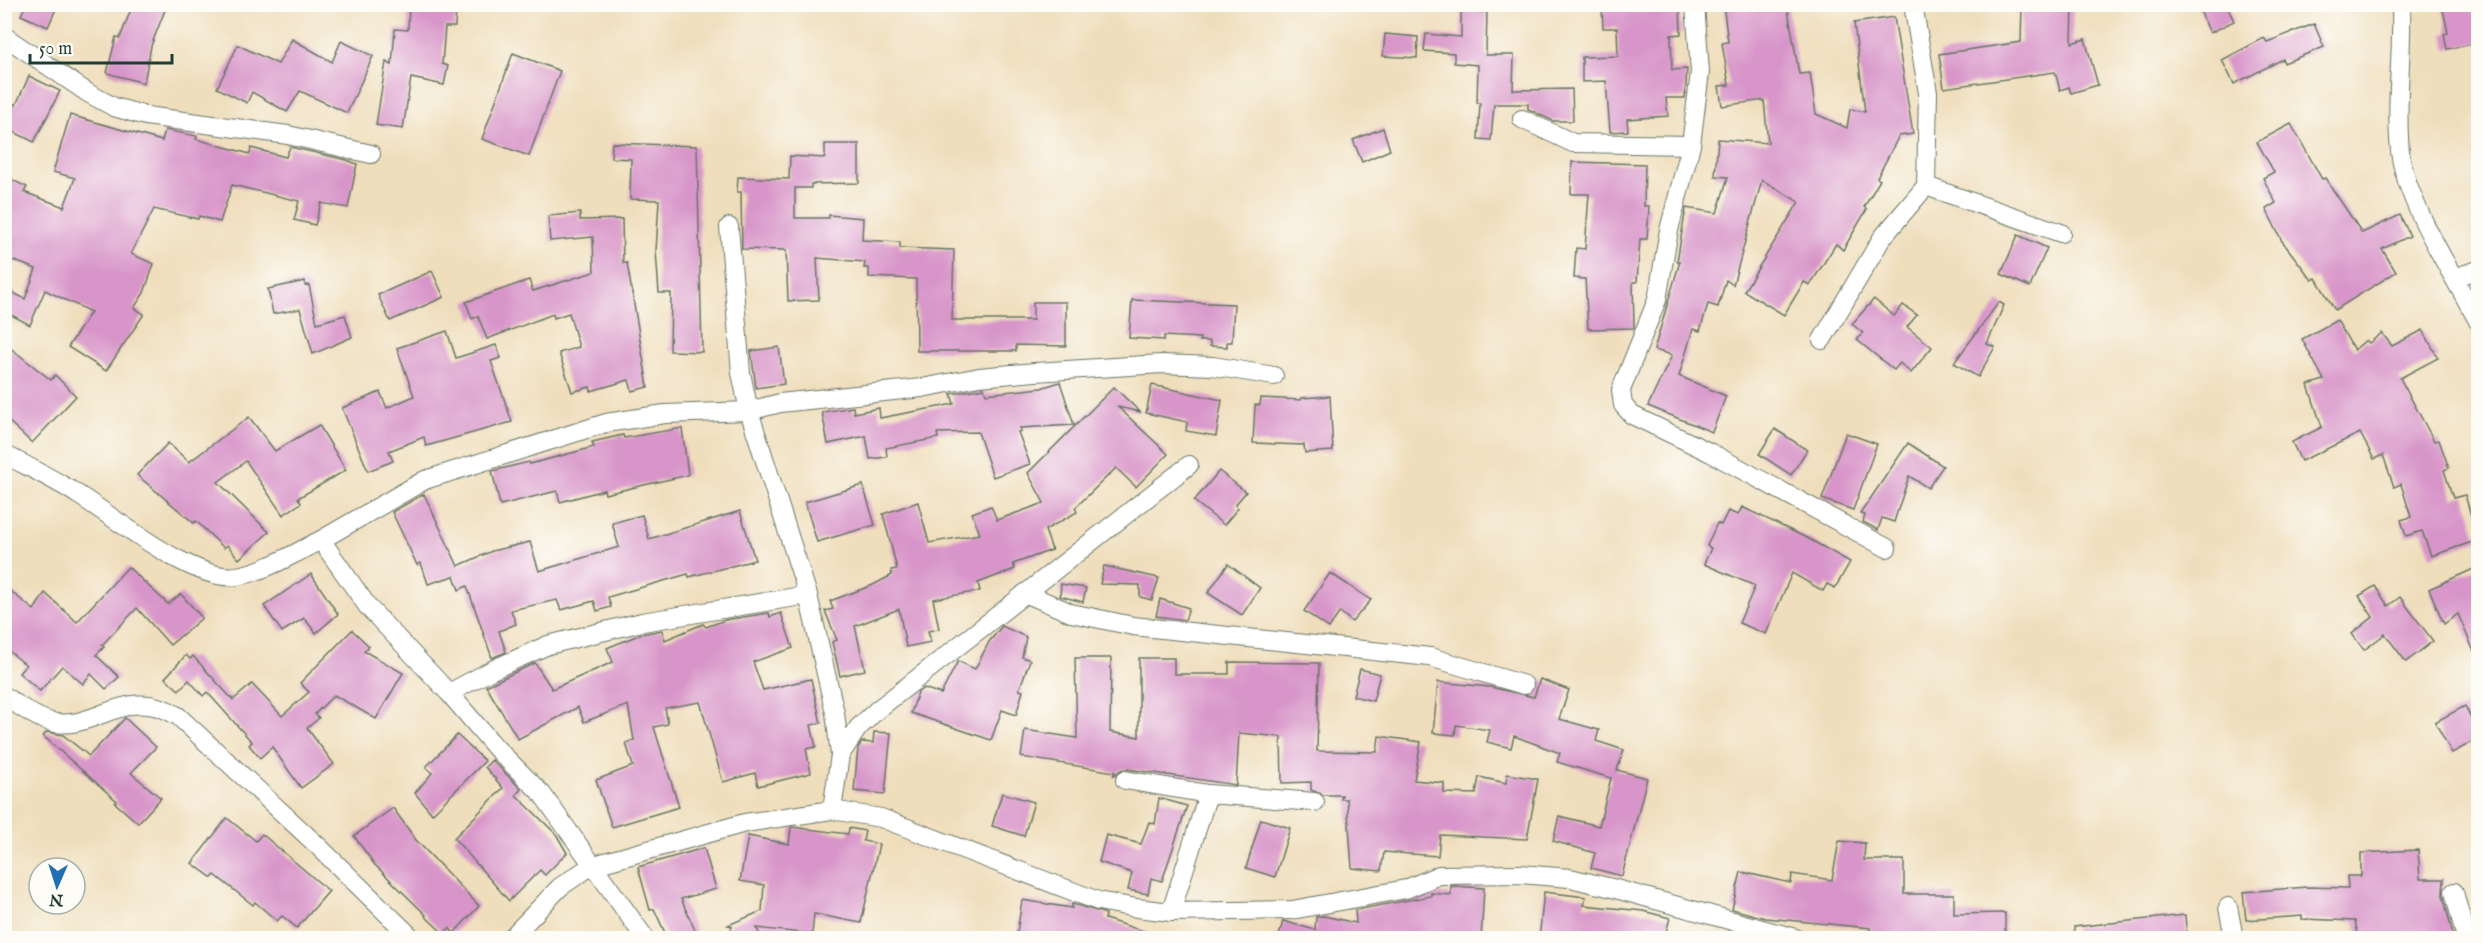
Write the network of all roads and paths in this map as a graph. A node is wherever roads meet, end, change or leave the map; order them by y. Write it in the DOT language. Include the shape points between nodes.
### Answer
graph roads {
  1 [pos="1695,4"];
  2 [pos="1913,4"];
  3 [pos="2401,4"];
  4 [pos="4,36"];
  5 [pos="1522,119"];
  6 [pos="1691,145"];
  7 [pos="371,154"];
  8 [pos="1926,186"];
  9 [pos="729,227"];
  10 [pos="2061,233"];
  11 [pos="2478,270"];
  12 [pos="2456,277"];
  13 [pos="2478,321"];
  14 [pos="1822,340"];
  15 [pos="1274,376"];
  16 [pos="749,411"];
  17 [pos="4,454"];
  18 [pos="1189,465"];
  19 [pos="321,540"];
  20 [pos="1887,548"];
  21 [pos="1025,593"];
  22 [pos="808,595"];
  23 [pos="1524,685"];
  24 [pos="449,693"];
  25 [pos="4,696"];
  26 [pos="840,754"];
  27 [pos="1125,780"];
  28 [pos="1208,794"];
  29 [pos="1315,801"];
  30 [pos="832,810"];
  31 [pos="591,866"];
  32 [pos="2454,892"];
  33 [pos="2228,907"];
  34 [pos="1171,912"];
  35 [pos="412,939"];
  36 [pos="511,939"];
  37 [pos="645,939"];
  38 [pos="1795,939"];
  39 [pos="2234,939"];
  40 [pos="2466,939"];
  1 -- 6 [label="street" via="1700,72"];
  2 -- 8 [label="street" via="1928,93"];
  3 -- 12 [label="street" via="2400,151 2407,180 2435,243"];
  4 -- 7 [label="street" via="114,106 156,118 288,135"];
  5 -- 6 [label="street" via="1573,143"];
  6 -- 20 [label="street" via="1669,230 1657,300 1621,390 1623,405 1632,416 1711,453"];
  8 -- 10 [label="street"];
  8 -- 14 [label="street" via="1882,238"];
  9 -- 16 [label="street" via="741,373"];
  11 -- 12 [label="street"];
  12 -- 13 [label="street"];
  15 -- 16 [label="street" via="1213,366 1161,364 979,377 922,388 780,403"];
  16 -- 19 [label="street" via="665,414 595,426 424,480"];
  16 -- 22 [label="street"];
  17 -- 19 [label="street" via="75,493 165,553 212,573 236,577 246,574"];
  18 -- 21 [label="street"];
  19 -- 24 [label="street" via="368,607"];
  21 -- 23 [label="street" via="1071,613 1133,626 1430,657"];
  21 -- 26 [label="street" via="877,710"];
  22 -- 24 [label="street" via="642,622 548,645"];
  22 -- 26 [label="street" via="836,713"];
  24 -- 31 [label="street" via="542,794"];
  25 -- 35 [label="street" via="46,720 70,722 92,719 116,707 163,707 178,716 318,846"];
  26 -- 30 [label="street"];
  27 -- 28 [label="street"];
  28 -- 29 [label="street"];
  28 -- 34 [label="street"];
  30 -- 31 [label="street" via="745,824"];
  30 -- 34 [label="street" via="881,818 1098,901"];
  31 -- 36 [label="street" via="560,887"];
  31 -- 37 [label="street"];
  32 -- 40 [label="street"];
  33 -- 39 [label="street"];
  34 -- 38 [label="street" via="1292,910 1406,889 1439,875 1520,874 1570,878"];
}
